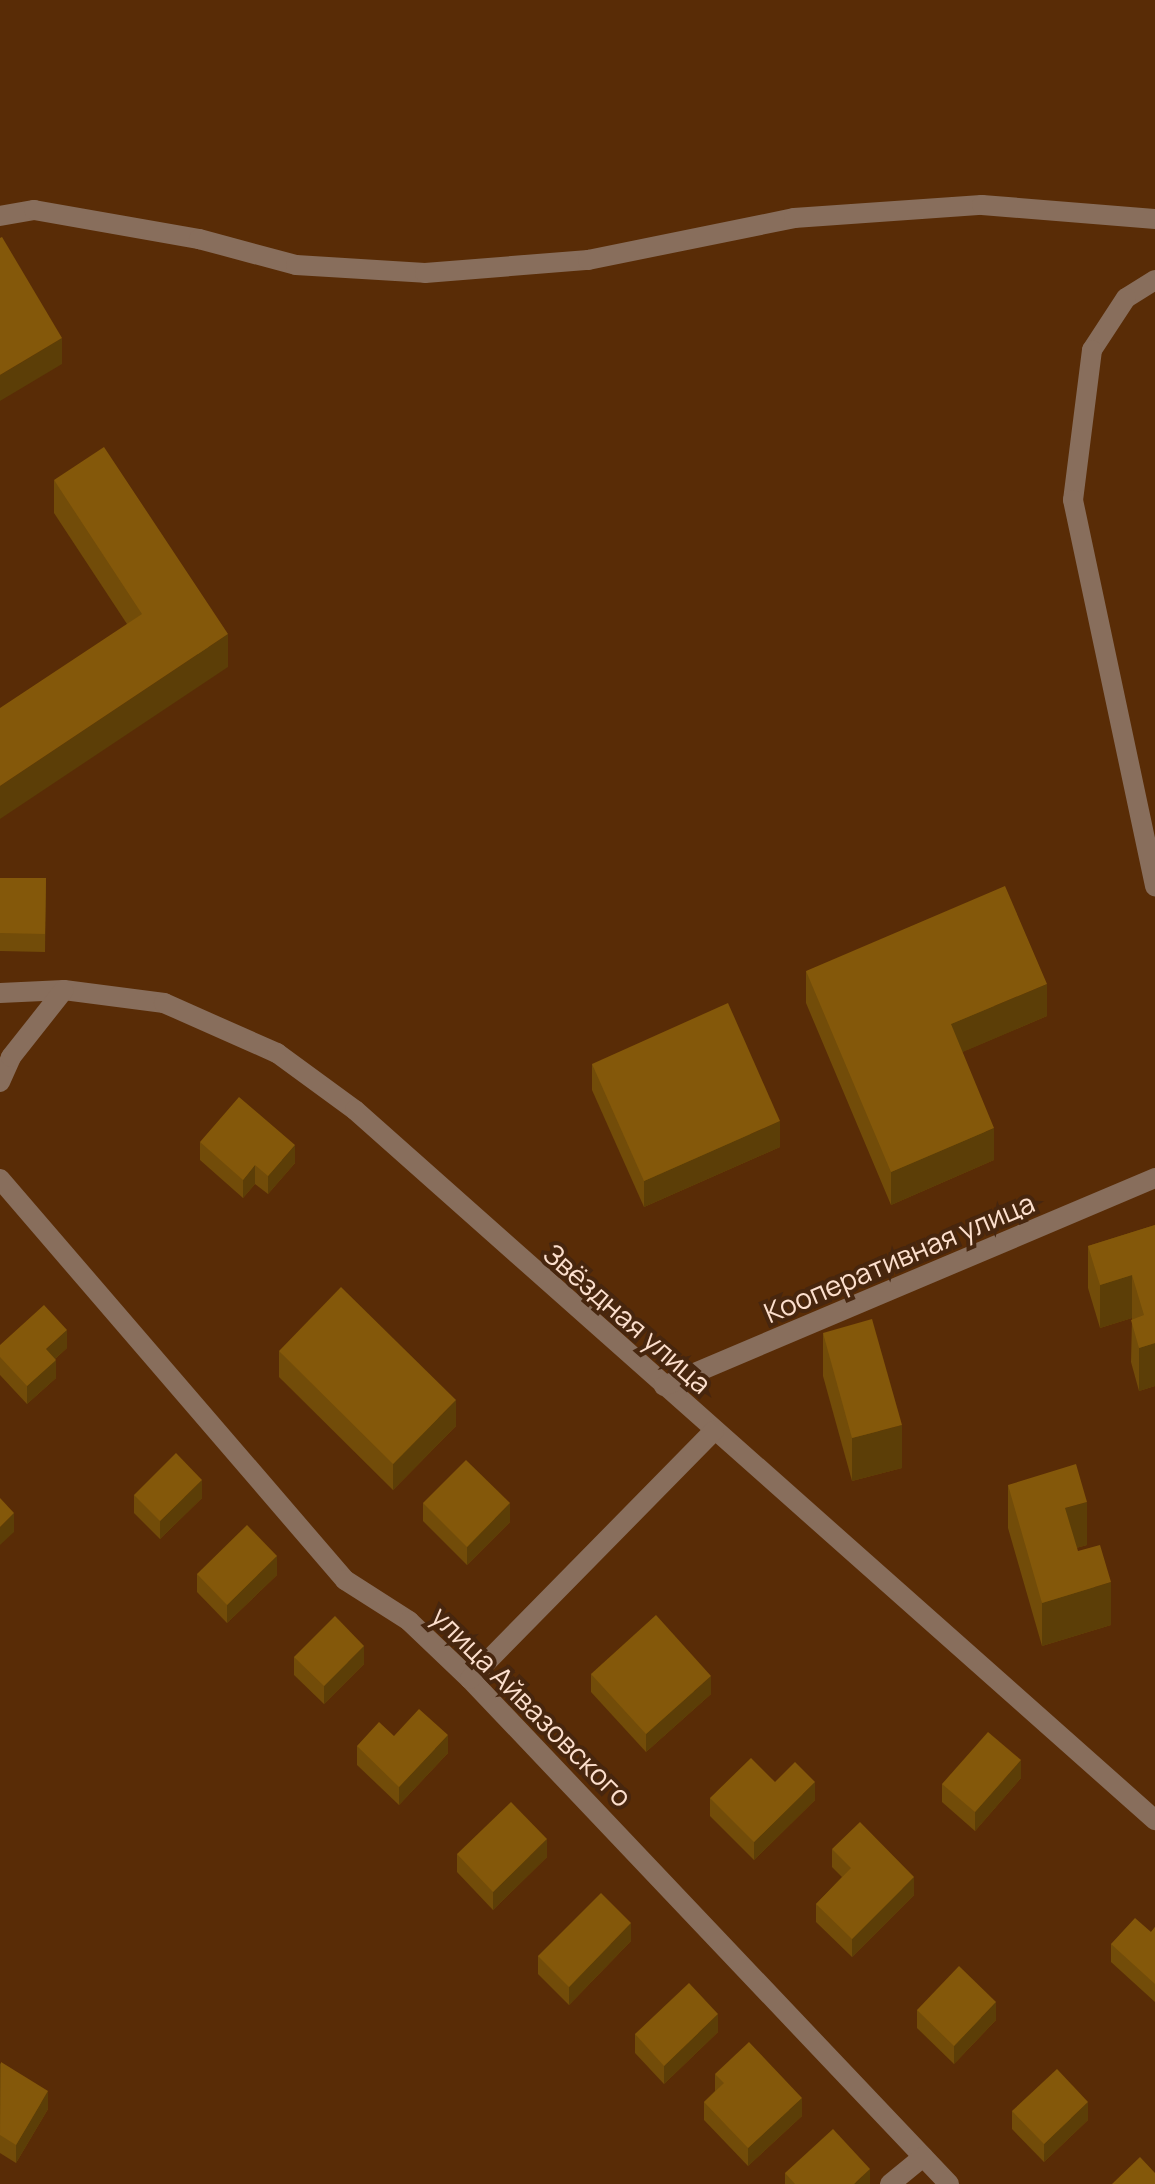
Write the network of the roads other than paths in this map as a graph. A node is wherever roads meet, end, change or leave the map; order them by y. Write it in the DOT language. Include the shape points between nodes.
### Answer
graph roads {
  1 [pos="0,216"];
  2 [pos="1155,220"];
  3 [pos="1155,280"];
  4 [pos="1155,886"];
  5 [pos="64,990"];
  6 [pos="0,993"];
  7 [pos="0,1082"];
  8 [pos="0,1178"];
  9 [pos="1155,1178"];
  10 [pos="664,1386"];
  11 [pos="714,1431"];
  12 [pos="470,1679"];
  13 [pos="1155,1820"];
  14 [pos="923,2157"];
  15 [pos="890,2184"];
  16 [pos="948,2184"];
  1 -- 2 [label="street" via="34,210 199,239 296,265 425,273 588,260 794,218 982,205"];
  3 -- 4 [label="street" via="1126,298 1092,350 1073,500"];
  5 -- 6 [label="street, Звёздная улица"];
  5 -- 7 [label="street" via="11,1057"];
  5 -- 10 [label="street, Звёздная улица" via="164,1003 277,1054 355,1110"];
  8 -- 12 [label="street, улица Айвазовского" via="344,1580 409,1621"];
  9 -- 10 [label="street, Кооперативная улица"];
  10 -- 11 [label="street, Звёздная улица"];
  11 -- 12 [label="street"];
  11 -- 13 [label="street, Звёздная улица"];
  12 -- 14 [label="street, улица Айвазовского"];
  14 -- 15 [label="street"];
  14 -- 16 [label="street, улица Айвазовского"];
}
